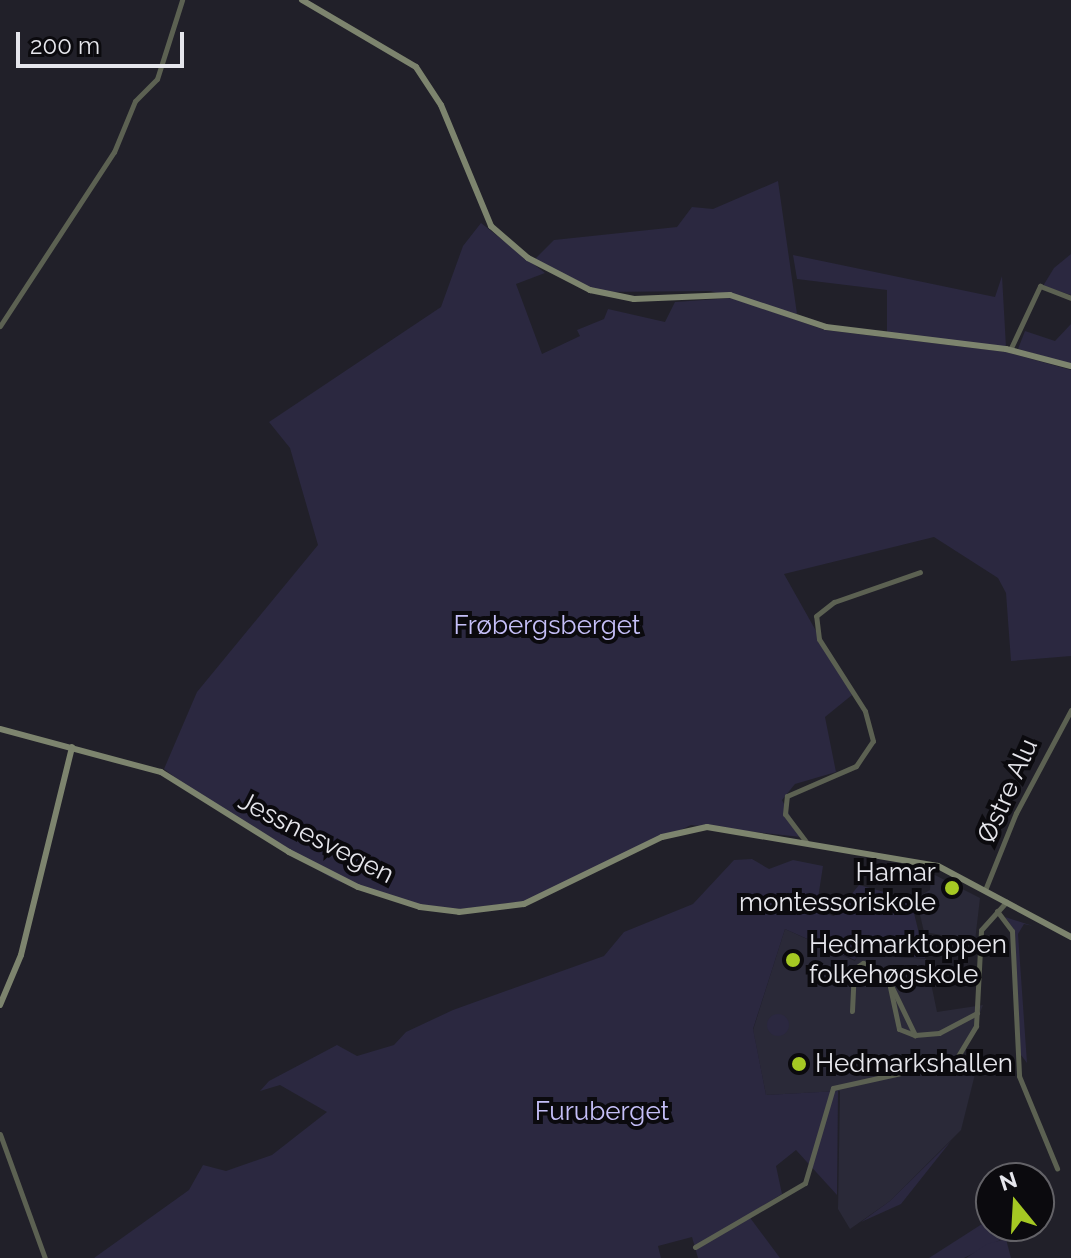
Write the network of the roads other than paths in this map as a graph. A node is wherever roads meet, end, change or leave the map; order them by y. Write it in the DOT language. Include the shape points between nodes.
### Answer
graph roads {
  1 [pos="182,0"];
  2 [pos="302,0"];
  3 [pos="1071,298"];
  4 [pos="0,326"];
  5 [pos="1010,350"];
  6 [pos="1071,366"];
  7 [pos="920,572"];
  8 [pos="1071,710"];
  9 [pos="0,729"];
  10 [pos="72,747"];
  11 [pos="807,843"];
  12 [pos="985,890"];
  13 [pos="1006,902"];
  14 [pos="997,911"];
  15 [pos="1071,937"];
  16 [pos="0,1005"];
  17 [pos="852,1011"];
  18 [pos="978,1012"];
  19 [pos="830,1061"];
  20 [pos="840,1070"];
  21 [pos="0,1134"];
  22 [pos="1057,1168"];
  23 [pos="695,1247"];
  24 [pos="45,1258"];
  1 -- 4 [label="street" via="157,79 135,101 114,152"];
  2 -- 5 [label="main road" via="416,67 441,105 491,226 528,258 590,290 621,298 730,295 826,327"];
  3 -- 5 [label="street" via="1040,286"];
  5 -- 6 [label="main road"];
  7 -- 11 [label="street" via="834,602 816,616 819,639 865,711 873,741 856,766 787,796 785,814"];
  8 -- 12 [label="street, Østre Alu" via="1016,813"];
  9 -- 10 [label="main road, Jessnesvegen"];
  10 -- 11 [label="main road, Jessnesvegen" via="161,772 231,820 348,882 432,910 490,910 538,900 690,828"];
  10 -- 16 [label="main road" via="21,955"];
  11 -- 12 [label="main road, Jessnesvegen" via="929,863"];
  12 -- 13 [label="main road, Jessnesvegen"];
  13 -- 14 [label="street"];
  13 -- 15 [label="main road, Jessnesvegen"];
  14 -- 18 [label="street" via="981,930"];
  14 -- 22 [label="street" via="1012,931 1019,1076"];
  17 -- 18 [label="street" via="856,965 878,967 915,1035 939,1033"];
  18 -- 23 [label="street" via="972,1037 953,1063 833,1088 805,1183"];
  19 -- 20 [label="street"];
  21 -- 24 [label="street"];
}
